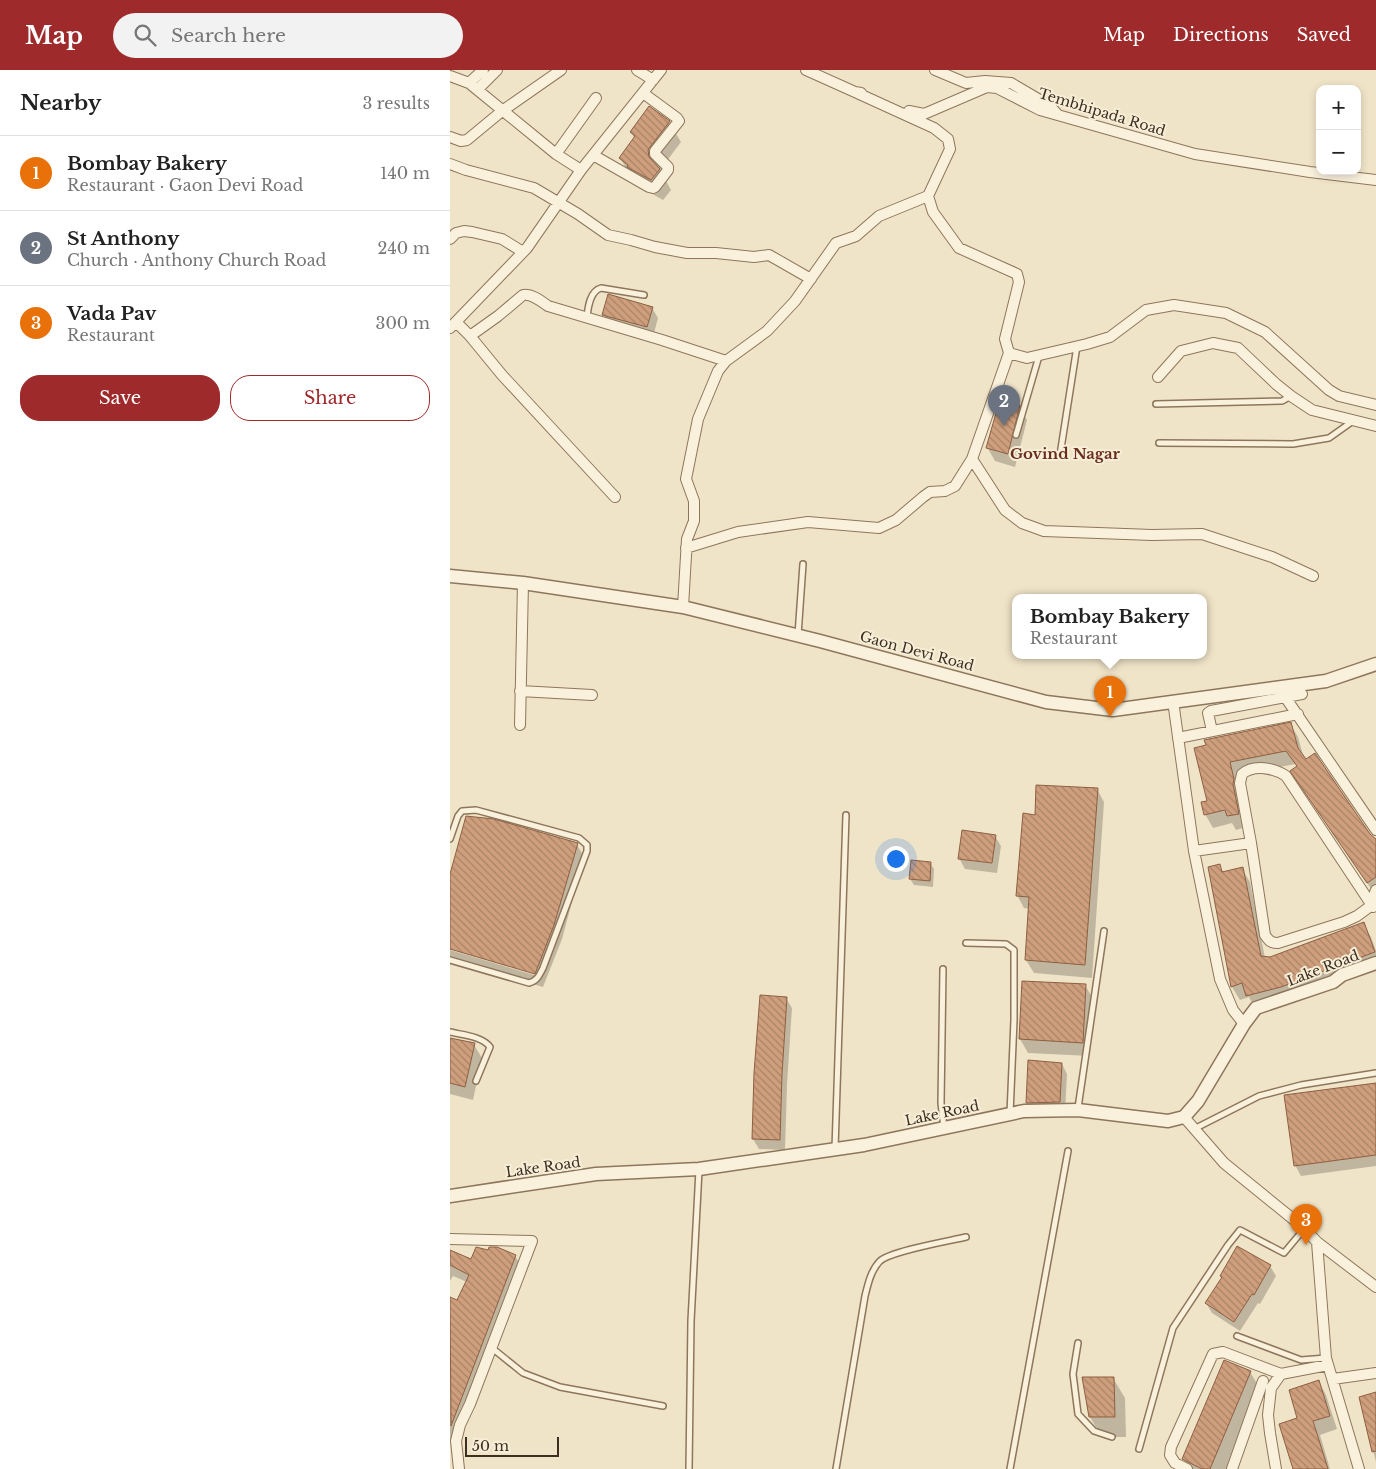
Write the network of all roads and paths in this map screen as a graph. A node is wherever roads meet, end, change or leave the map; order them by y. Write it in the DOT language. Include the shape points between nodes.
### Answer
graph roads {
  1 [pos="483,70"];
  2 [pos="497,70"];
  3 [pos="561,70"];
  4 [pos="661,70"];
  5 [pos="806,70"];
  6 [pos="934,70"];
  7 [pos="639,71"];
  8 [pos="450,76"];
  9 [pos="653,80"];
  10 [pos="474,86"];
  11 [pos="855,92"];
  12 [pos="643,93"];
  13 [pos="596,98"];
  14 [pos="503,112"];
  15 [pos="1059,116"];
  16 [pos="450,137"];
  17 [pos="450,143"];
  18 [pos="556,154"];
  19 [pos="593,155"];
  20 [pos="450,164"];
  21 [pos="581,170"];
  22 [pos="1376,180"];
  23 [pos="928,196"];
  24 [pos="558,203"];
  25 [pos="450,239"];
  26 [pos="523,252"];
  27 [pos="811,279"];
  28 [pos="644,295"];
  29 [pos="587,317"];
  30 [pos="453,325"];
  31 [pos="470,336"];
  32 [pos="1077,345"];
  33 [pos="1009,354"];
  34 [pos="1040,355"];
  35 [pos="726,361"];
  36 [pos="1158,377"];
  37 [pos="1291,396"];
  38 [pos="1156,404"];
  39 [pos="1376,405"];
  40 [pos="1353,421"];
  41 [pos="1376,426"];
  42 [pos="1016,435"];
  43 [pos="1160,444"];
  44 [pos="1060,455"];
  45 [pos="972,459"];
  46 [pos="615,497"];
  47 [pos="686,548"];
  48 [pos="803,564"];
  49 [pos="450,576"];
  50 [pos="1313,576"];
  51 [pos="524,583"];
  52 [pos="683,607"];
  53 [pos="798,635"];
  54 [pos="1376,664"];
  55 [pos="520,691"];
  56 [pos="1283,693"];
  57 [pos="1302,694"];
  58 [pos="592,695"];
  59 [pos="1173,701"];
  60 [pos="1298,714"];
  61 [pos="520,725"];
  62 [pos="1212,732"];
  63 [pos="1178,738"];
  64 [pos="846,815"];
  65 [pos="1376,830"];
  66 [pos="450,839"];
  67 [pos="1251,842"];
  68 [pos="1194,851"];
  69 [pos="1376,890"];
  70 [pos="1374,908"];
  71 [pos="1104,931"];
  72 [pos="966,943"];
  73 [pos="450,960"];
  74 [pos="1376,962"];
  75 [pos="943,969"];
  76 [pos="1376,971"];
  77 [pos="1333,982"];
  78 [pos="1314,983"];
  79 [pos="1244,1024"];
  80 [pos="450,1032"];
  81 [pos="1376,1073"];
  82 [pos="476,1081"];
  83 [pos="1078,1110"];
  84 [pos="1010,1114"];
  85 [pos="1184,1117"];
  86 [pos="944,1128"];
  87 [pos="1194,1129"];
  88 [pos="834,1150"];
  89 [pos="1068,1151"];
  90 [pos="699,1169"];
  91 [pos="450,1196"];
  92 [pos="1304,1228"];
  93 [pos="966,1237"];
  94 [pos="450,1239"];
  95 [pos="1317,1242"];
  96 [pos="1376,1288"];
  97 [pos="1237,1336"];
  98 [pos="1078,1343"];
  99 [pos="492,1347"];
  100 [pos="1327,1361"];
  101 [pos="1376,1373"];
  102 [pos="1281,1374"];
  103 [pos="1333,1379"];
  104 [pos="1262,1381"];
  105 [pos="663,1406"];
  106 [pos="1112,1437"];
  107 [pos="1139,1449"];
  108 [pos="459,1469"];
  109 [pos="689,1469"];
  110 [pos="836,1469"];
  111 [pos="1010,1469"];
  112 [pos="1187,1469"];
  113 [pos="1232,1469"];
  114 [pos="1276,1469"];
  115 [pos="1358,1469"];
  1 -- 10 [label="street"];
  2 -- 10 [label="street"];
  3 -- 14 [label="street"];
  4 -- 9 [label="street"];
  5 -- 11 [label="street, Tembhipada Road"];
  6 -- 15 [label="street" via="966,83 1011,83 1050,106"];
  7 -- 9 [label="street"];
  8 -- 10 [label="street"];
  9 -- 12 [label="street"];
  10 -- 14 [label="street"];
  11 -- 15 [label="street, Tembhipada Road" via="875,95 924,114 987,87 997,88"];
  11 -- 23 [label="street" via="934,128 948,139 950,149"];
  12 -- 19 [label="street"];
  12 -- 19 [label="street" via="679,121 655,151 668,170 653,188"];
  13 -- 18 [label="street"];
  14 -- 16 [label="street" via="467,140"];
  14 -- 17 [label="street" via="470,145"];
  14 -- 18 [label="street"];
  15 -- 22 [label="street, Tembhipada Road" via="1195,154"];
  18 -- 21 [label="street"];
  19 -- 21 [label="street"];
  20 -- 24 [label="street" via="534,188"];
  21 -- 24 [label="street"];
  23 -- 27 [label="street" via="879,216 856,236 836,243"];
  23 -- 33 [label="street" via="933,212 960,248 1017,274 1019,282 1004,339"];
  24 -- 26 [label="street"];
  24 -- 27 [label="street" via="608,235 687,253 769,255"];
  25 -- 26 [label="street" via="456,233 472,232 502,239"];
  26 -- 30 [label="street"];
  27 -- 35 [label="street" via="767,330"];
  28 -- 29 [label="lane" via="597,289"];
  29 -- 31 [label="street" via="548,306 526,294"];
  29 -- 35 [label="street"];
  30 -- 31 [label="street"];
  31 -- 46 [label="street"];
  32 -- 34 [label="street"];
  32 -- 39 [label="street" via="1110,337 1146,310 1174,305 1226,314 1265,332 1338,396"];
  32 -- 44 [label="lane"];
  33 -- 34 [label="street" via="1027,358"];
  33 -- 45 [label="street"];
  34 -- 42 [label="lane"];
  35 -- 47 [label="street" via="718,370 698,419 686,479 694,501 694,521"];
  36 -- 37 [label="street" via="1181,351 1213,343 1238,348"];
  37 -- 38 [label="lane" via="1282,401"];
  37 -- 40 [label="street" via="1312,410"];
  40 -- 41 [label="street"];
  40 -- 43 [label="lane" via="1330,438 1293,444"];
  45 -- 47 [label="street" via="955,486 945,491 930,492 896,520 879,528 808,522 738,532"];
  45 -- 50 [label="street" via="1005,510 1022,523 1044,531 1202,534 1272,557"];
  47 -- 52 [label="street"];
  48 -- 53 [label="lane"];
  49 -- 51 [label="street, Gaon Devi Road"];
  51 -- 52 [label="street, Gaon Devi Road"];
  51 -- 55 [label="street"];
  52 -- 53 [label="street, Gaon Devi Road"];
  53 -- 59 [label="street, Gaon Devi Road" via="1046,702 1113,710"];
  54 -- 56 [label="street, Gaon Devi Road"];
  55 -- 58 [label="street"];
  55 -- 61 [label="street"];
  56 -- 57 [label="street"];
  56 -- 59 [label="street, Gaon Devi Road"];
  56 -- 60 [label="street"];
  56 -- 62 [label="street" via="1208,713"];
  59 -- 63 [label="street"];
  60 -- 62 [label="street"];
  60 -- 65 [label="street"];
  62 -- 63 [label="street"];
  63 -- 68 [label="street"];
  64 -- 88 [label="lane"];
  66 -- 73 [label="lane" via="462,811 476,810 580,838 587,845 543,968 534,982"];
  67 -- 68 [label="street"];
  67 -- 70 [label="street" via="1265,935 1269,941 1278,943 1344,922"];
  67 -- 70 [label="street" via="1240,783 1242,774 1248,769 1270,769 1286,776"];
  68 -- 79 [label="street" via="1220,979 1233,1010"];
  69 -- 70 [label="street"];
  71 -- 83 [label="lane"];
  72 -- 84 [label="lane" via="1006,944 1014,950"];
  74 -- 77 [label="street, Lake Road"];
  74 -- 78 [label="street"];
  75 -- 86 [label="lane" via="941,1103"];
  76 -- 77 [label="street"];
  77 -- 79 [label="street, Lake Road" via="1256,1008"];
  79 -- 85 [label="street, Lake Road" via="1198,1101"];
  80 -- 82 [label="lane" via="482,1040 490,1047"];
  81 -- 87 [label="lane" via="1301,1085 1259,1096"];
  83 -- 84 [label="street, Lake Road"];
  83 -- 85 [label="street, Lake Road" via="1168,1121"];
  84 -- 86 [label="street, Lake Road"];
  85 -- 87 [label="street"];
  86 -- 88 [label="street, Lake Road"];
  87 -- 92 [label="street" via="1224,1163"];
  88 -- 90 [label="street, Lake Road"];
  89 -- 111 [label="lane"];
  90 -- 91 [label="street, Lake Road" via="596,1174"];
  90 -- 109 [label="lane" via="691,1320"];
  92 -- 95 [label="street"];
  92 -- 107 [label="lane" via="1284,1253 1240,1230 1228,1245 1173,1328"];
  93 -- 110 [label="lane" via="897,1253 881,1260 872,1272 865,1296"];
  94 -- 99 [label="street" via="532,1241"];
  95 -- 96 [label="street"];
  95 -- 100 [label="street"];
  97 -- 100 [label="lane" via="1301,1360"];
  98 -- 106 [label="lane" via="1073,1374 1078,1414 1094,1431"];
  99 -- 105 [label="lane" via="523,1373 560,1387"];
  99 -- 108 [label="street" via="460,1425 456,1441"];
  100 -- 102 [label="street"];
  100 -- 103 [label="street"];
  101 -- 103 [label="street"];
  102 -- 112 [label="street" via="1223,1352 1212,1354 1171,1447 1170,1455 1175,1463"];
  102 -- 114 [label="street" via="1271,1388 1268,1415"];
  103 -- 115 [label="street"];
  104 -- 113 [label="street"];
}
